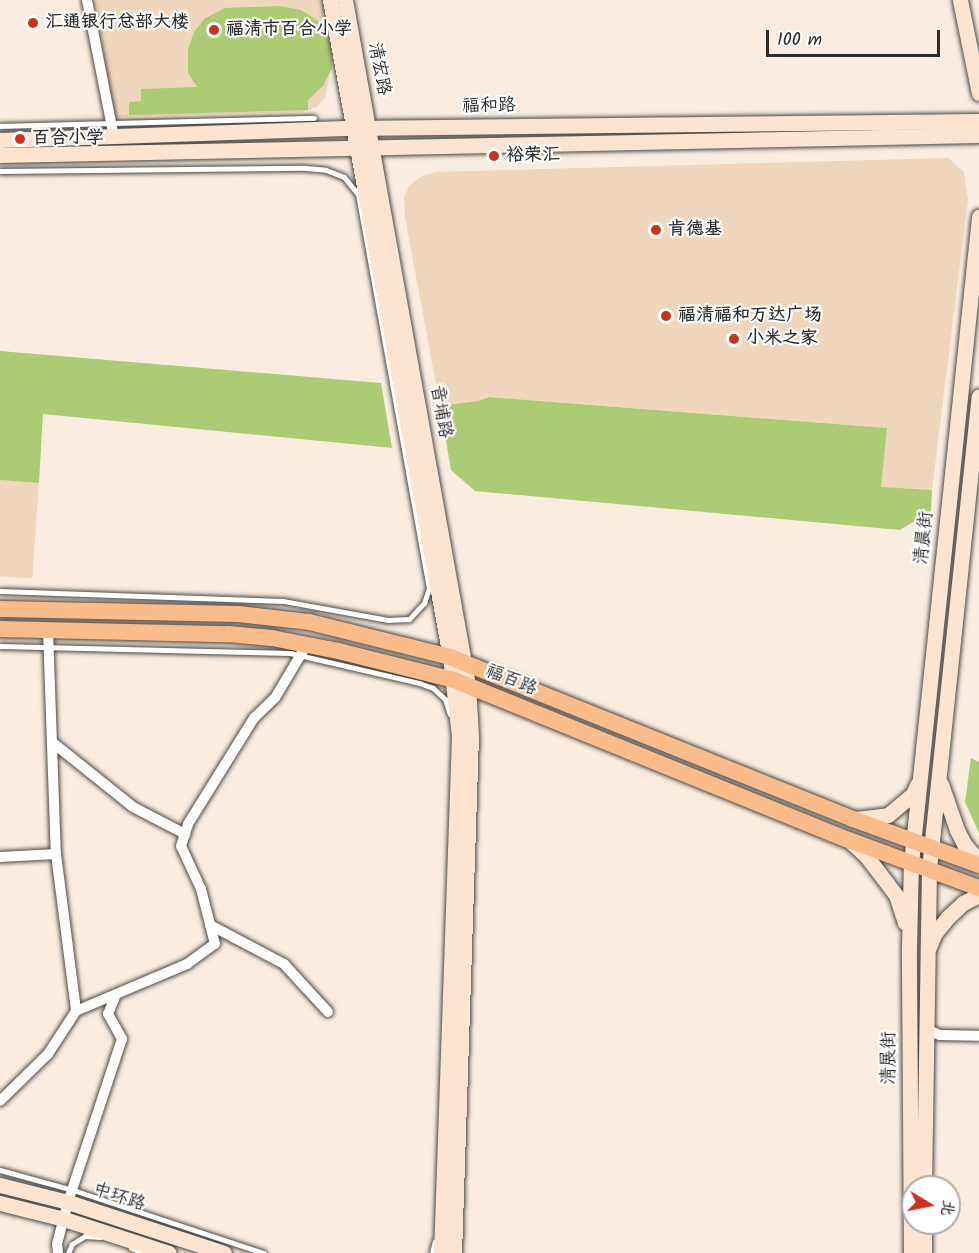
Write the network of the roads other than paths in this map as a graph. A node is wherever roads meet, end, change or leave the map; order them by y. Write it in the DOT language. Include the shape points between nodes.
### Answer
graph roads {
  1 [pos="87,0"];
  2 [pos="330,0"];
  3 [pos="345,0"];
  4 [pos="960,0"];
  5 [pos="979,93"];
  6 [pos="314,118"];
  7 [pos="979,121"];
  8 [pos="0,126"];
  9 [pos="352,128"];
  10 [pos="369,128"];
  11 [pos="112,130"];
  12 [pos="979,135"];
  13 [pos="0,140"];
  14 [pos="355,146"];
  15 [pos="372,146"];
  16 [pos="0,155"];
  17 [pos="0,171"];
  18 [pos="979,217"];
  19 [pos="979,398"];
  20 [pos="972,506"];
  21 [pos="0,591"];
  22 [pos="0,609"];
  23 [pos="0,629"];
  24 [pos="48,630"];
  25 [pos="0,646"];
  26 [pos="49,647"];
  27 [pos="304,650"];
  28 [pos="457,659"];
  29 [pos="461,682"];
  30 [pos="52,742"];
  31 [pos="921,774"];
  32 [pos="939,774"];
  33 [pos="853,819"];
  34 [pos="185,834"];
  35 [pos="849,840"];
  36 [pos="914,842"];
  37 [pos="931,848"];
  38 [pos="56,854"];
  39 [pos="0,857"];
  40 [pos="911,863"];
  41 [pos="979,863"];
  42 [pos="929,869"];
  43 [pos="979,888"];
  44 [pos="979,895"];
  45 [pos="210,925"];
  46 [pos="909,948"];
  47 [pos="927,952"];
  48 [pos="115,996"];
  49 [pos="76,1011"];
  50 [pos="328,1012"];
  51 [pos="925,1029"];
  52 [pos="979,1036"];
  53 [pos="0,1101"];
  54 [pos="0,1170"];
  55 [pos="924,1175"];
  56 [pos="0,1185"];
  57 [pos="70,1196"];
  58 [pos="0,1203"];
  59 [pos="64,1219"];
  60 [pos="924,1235"];
  61 [pos="58,1253"];
  62 [pos="68,1253"];
  63 [pos="144,1253"];
  64 [pos="169,1253"];
  65 [pos="224,1253"];
  66 [pos="264,1253"];
  67 [pos="432,1253"];
  68 [pos="441,1253"];
  69 [pos="454,1253"];
  70 [pos="911,1253"];
  71 [pos="924,1253"];
  1 -- 11 [label="street"];
  2 -- 9 [label="street, 清宏路"];
  3 -- 10 [label="street, 清宏路"];
  4 -- 5 [label="street"];
  6 -- 11 [label="lane"];
  7 -- 10 [label="street, 福和路"];
  8 -- 11 [label="lane"];
  9 -- 10 [label="street, 福和路"];
  9 -- 11 [label="street, 福和路"];
  9 -- 14 [label="street, 清宏路"];
  10 -- 15 [label="street, 清宏路"];
  11 -- 13 [label="street, 福和路"];
  12 -- 15 [label="street, 福和路"];
  14 -- 15 [label="street, 福和路"];
  14 -- 16 [label="street, 福和路"];
  14 -- 28 [label="street, 音埔路"];
  15 -- 28 [label="street, 音埔路"];
  17 -- 21 [label="lane" via="305,168 344,177 358,194 429,588 424,603 409,619 388,620 282,601"];
  18 -- 31 [label="street, 清晨街"];
  19 -- 20 [label="street, 清晨街"];
  20 -- 32 [label="street, 清晨街"];
  22 -- 28 [label="main road, 福百路" via="258,616 309,622"];
  23 -- 24 [label="main road, 福百路"];
  24 -- 26 [label="street"];
  24 -- 27 [label="main road, 福百路" via="228,634 272,638"];
  25 -- 26 [label="lane"];
  26 -- 27 [label="lane"];
  26 -- 30 [label="street"];
  27 -- 29 [label="main road, 福百路"];
  27 -- 34 [label="street" via="275,698 254,718"];
  27 -- 67 [label="lane" via="434,688 445,699 452,717 437,1214"];
  28 -- 29 [label="street, 音埔路"];
  28 -- 33 [label="main road, 福百路"];
  29 -- 35 [label="main road, 福百路"];
  29 -- 68 [label="street"];
  29 -- 69 [label="street" via="471,736"];
  30 -- 34 [label="street" via="133,807"];
  30 -- 38 [label="street"];
  31 -- 33 [label="street" via="913,794 902,806 888,815"];
  31 -- 36 [label="street, 清晨街"];
  32 -- 37 [label="street, 清晨街"];
  32 -- 41 [label="street" via="952,821"];
  33 -- 36 [label="main road, 福百路"];
  34 -- 45 [label="street" via="181,846 201,889"];
  35 -- 40 [label="main road, 福百路"];
  35 -- 46 [label="street" via="896,895"];
  36 -- 37 [label="main road, 福百路"];
  36 -- 40 [label="street, 清晨街"];
  37 -- 41 [label="main road, 福百路"];
  37 -- 42 [label="street, 清晨街"];
  38 -- 39 [label="street"];
  38 -- 49 [label="street"];
  40 -- 42 [label="main road, 福百路"];
  40 -- 46 [label="street, 清展街"];
  42 -- 43 [label="main road, 福百路"];
  42 -- 47 [label="street, 清展街"];
  44 -- 47 [label="street" via="948,917"];
  45 -- 48 [label="street" via="215,944 187,964"];
  45 -- 50 [label="street" via="284,964"];
  46 -- 70 [label="street, 清展街"];
  47 -- 51 [label="street, 清展街"];
  48 -- 49 [label="street"];
  48 -- 57 [label="street" via="108,1014 122,1039"];
  49 -- 53 [label="street" via="48,1053"];
  51 -- 52 [label="street" via="940,1035"];
  51 -- 55 [label="street, 清展街"];
  54 -- 57 [label="lane"];
  56 -- 57 [label="street, 中环路"];
  57 -- 59 [label="street"];
  57 -- 65 [label="street, 中环路"];
  57 -- 66 [label="lane"];
  58 -- 59 [label="street, 中环路"];
  59 -- 61 [label="street"];
  59 -- 64 [label="street, 中环路"];
  60 -- 71 [label="street"];
  62 -- 63 [label="lane" via="72,1244 85,1236"];
}
